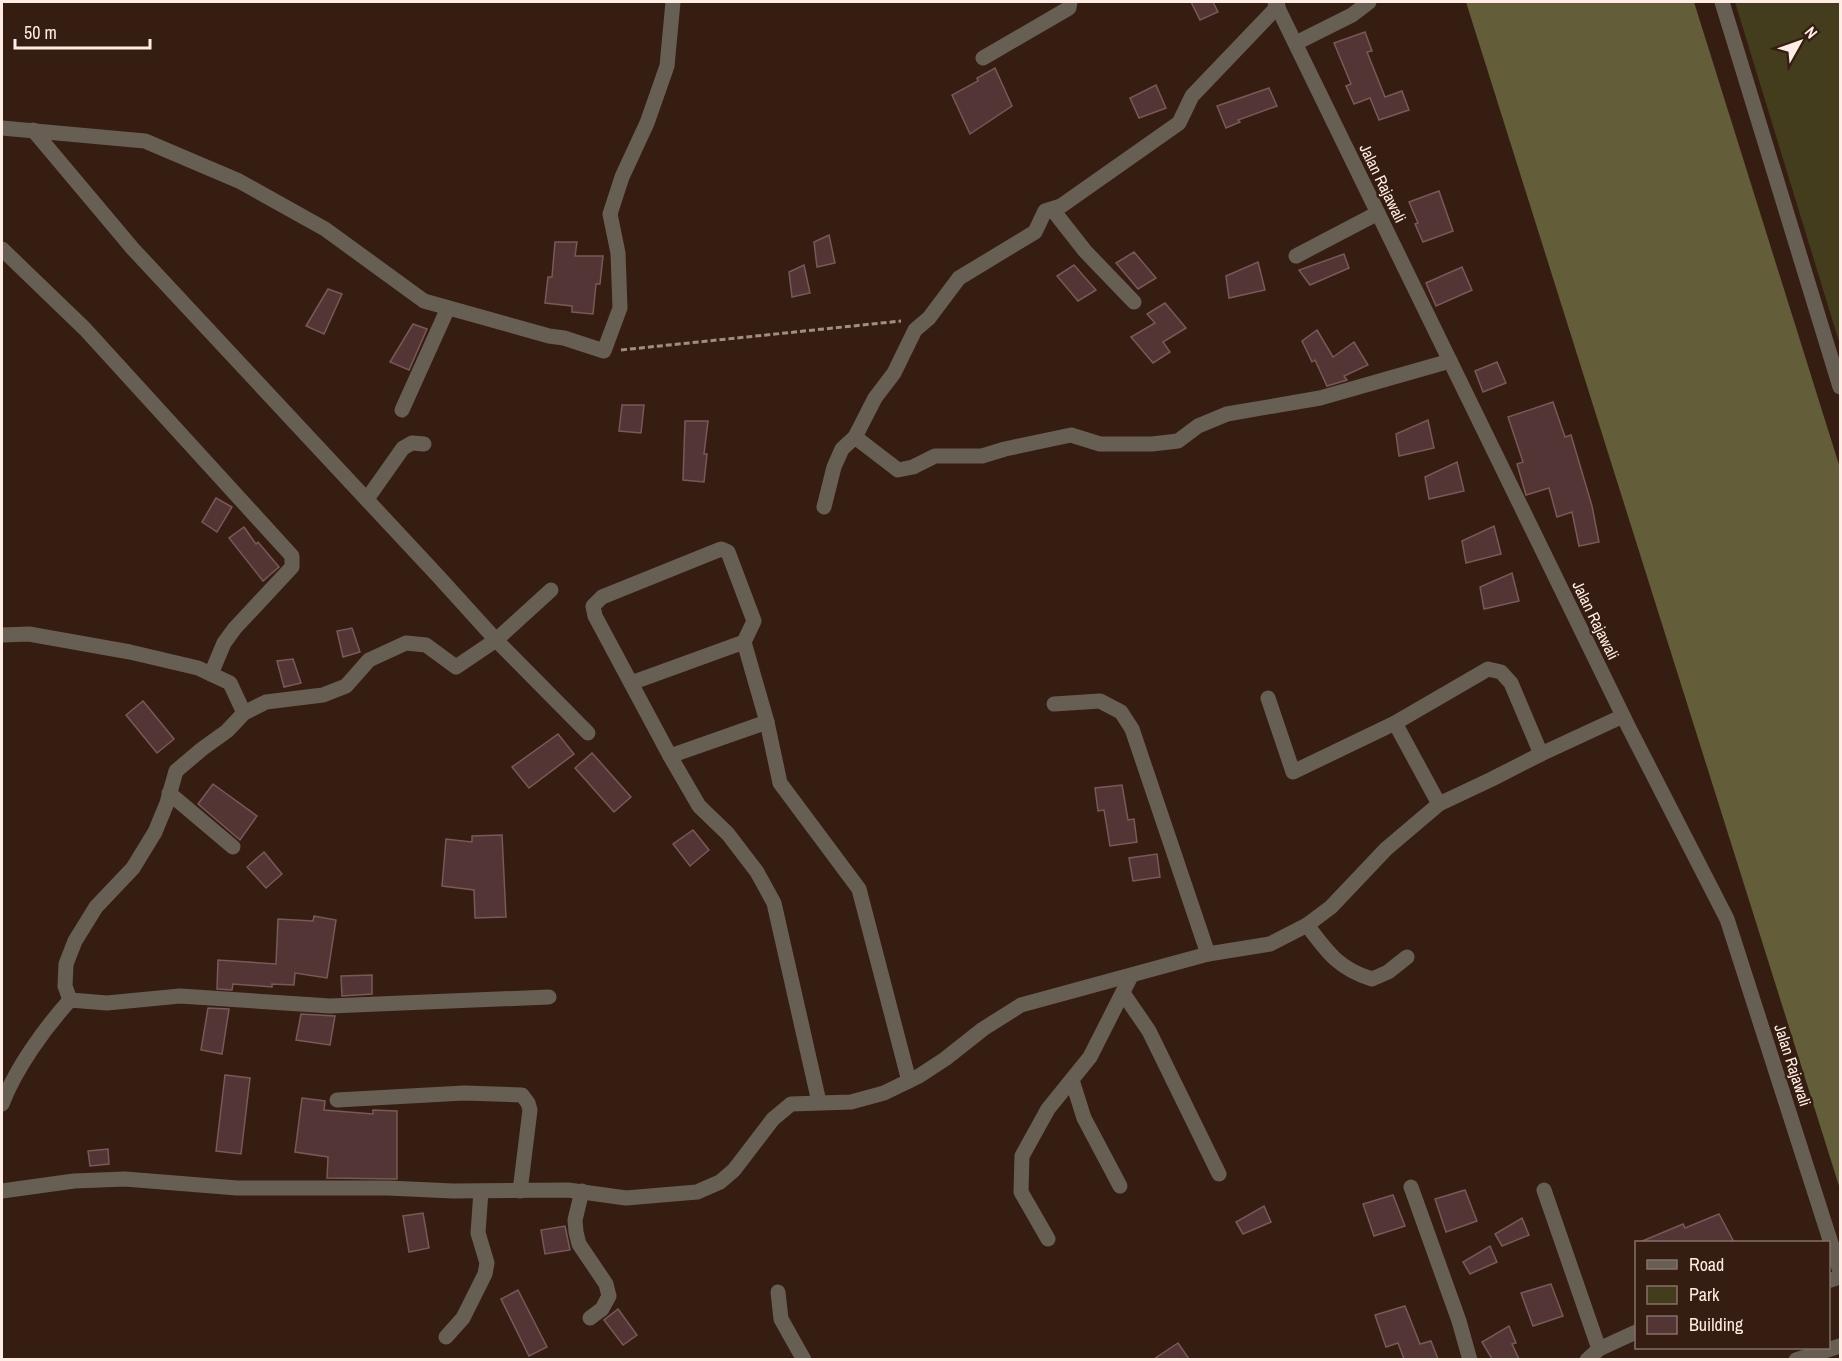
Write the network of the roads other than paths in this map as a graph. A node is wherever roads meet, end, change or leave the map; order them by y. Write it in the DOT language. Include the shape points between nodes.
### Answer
graph roads {
  1 [pos="673,2"];
  2 [pos="1070,2"];
  3 [pos="1369,2"];
  4 [pos="1277,4"];
  5 [pos="1725,4"];
  6 [pos="1296,43"];
  7 [pos="983,58"];
  8 [pos="2,128"];
  9 [pos="33,130"];
  10 [pos="1052,209"];
  11 [pos="1378,213"];
  12 [pos="2,249"];
  13 [pos="1296,256"];
  14 [pos="1134,302"];
  15 [pos="448,308"];
  16 [pos="1450,361"];
  17 [pos="1840,387"];
  18 [pos="402,410"];
  19 [pos="855,437"];
  20 [pos="424,444"];
  21 [pos="367,499"];
  22 [pos="824,507"];
  23 [pos="551,590"];
  24 [pos="2,635"];
  25 [pos="495,640"];
  26 [pos="744,642"];
  27 [pos="211,674"];
  28 [pos="631,683"];
  29 [pos="1268,698"];
  30 [pos="1054,704"];
  31 [pos="244,713"];
  32 [pos="1623,716"];
  33 [pos="767,722"];
  34 [pos="1395,723"];
  35 [pos="588,733"];
  36 [pos="1541,754"];
  37 [pos="670,756"];
  38 [pos="169,793"];
  39 [pos="1438,804"];
  40 [pos="233,847"];
  41 [pos="1307,925"];
  42 [pos="1208,954"];
  43 [pos="1407,957"];
  44 [pos="1131,976"];
  45 [pos="1122,993"];
  46 [pos="549,997"];
  47 [pos="70,1000"];
  48 [pos="1072,1080"];
  49 [pos="909,1081"];
  50 [pos="337,1100"];
  51 [pos="819,1101"];
  52 [pos="2,1104"];
  53 [pos="1219,1174"];
  54 [pos="1120,1186"];
  55 [pos="1411,1187"];
  56 [pos="1545,1190"];
  57 [pos="2,1191"];
  58 [pos="481,1191"];
  59 [pos="520,1191"];
  60 [pos="582,1191"];
  61 [pos="1048,1239"];
  62 [pos="1840,1271"];
  63 [pos="778,1292"];
  64 [pos="590,1318"];
  65 [pos="1635,1333"];
  66 [pos="446,1337"];
  67 [pos="1830,1349"];
  68 [pos="1593,1354"];
  69 [pos="804,1359"];
  70 [pos="1470,1359"];
  71 [pos="1796,1359"];
  1 -- 15 [label="street" via="667,66 610,214 618,253 620,308 604,351"];
  2 -- 7 [label="street" via="1069,8"];
  3 -- 6 [label="street" via="1352,15"];
  4 -- 6 [label="street, Jalan Rajawali"];
  4 -- 10 [label="street" via="1192,96 1179,123"];
  5 -- 17 [label="street"];
  6 -- 11 [label="street, Jalan Rajawali"];
  8 -- 9 [label="street"];
  9 -- 15 [label="street" via="145,141 239,181 325,229 424,302"];
  9 -- 21 [label="street" via="133,249"];
  10 -- 14 [label="street" via="1085,251"];
  10 -- 19 [label="street" via="1045,211 1035,232 959,278 915,330 894,374 875,398"];
  11 -- 13 [label="street"];
  11 -- 16 [label="street, Jalan Rajawali"];
  12 -- 27 [label="street" via="85,329 292,555 292,567 235,628"];
  15 -- 18 [label="street"];
  16 -- 19 [label="street" via="1320,398 1227,414 1198,426 1178,441 1100,444 1071,435 982,456 935,456 898,470"];
  16 -- 32 [label="street, Jalan Rajawali"];
  19 -- 22 [label="street" via="842,449 834,467"];
  20 -- 21 [label="street" via="412,443 403,448"];
  21 -- 25 [label="street"];
  23 -- 25 [label="street"];
  24 -- 27 [label="street" via="29,634 130,652"];
  25 -- 31 [label="street" via="456,667 426,645 406,644 369,660 346,686 323,694 266,702"];
  25 -- 35 [label="street"];
  26 -- 28 [label="street"];
  26 -- 28 [label="street" via="754,621 728,552 721,549 602,597 593,606"];
  26 -- 33 [label="street"];
  27 -- 31 [label="street" via="230,683"];
  28 -- 37 [label="street"];
  29 -- 34 [label="street" via="1293,772"];
  30 -- 42 [label="street" via="1100,701 1121,712 1132,729"];
  31 -- 38 [label="street" via="176,771"];
  32 -- 36 [label="street"];
  32 -- 62 [label="street, Jalan Rajawali" via="1727,919"];
  33 -- 37 [label="street"];
  33 -- 49 [label="street" via="780,783 859,889"];
  34 -- 36 [label="street" via="1488,669 1501,672 1511,683"];
  34 -- 39 [label="street"];
  36 -- 39 [label="street"];
  37 -- 51 [label="street" via="699,806 728,834 757,872 774,903"];
  38 -- 40 [label="street"];
  38 -- 47 [label="street" via="155,832 133,868 96,907 75,941 66,964 65,986"];
  39 -- 41 [label="street" via="1386,849 1331,907"];
  41 -- 42 [label="street" via="1270,944"];
  41 -- 43 [label="street" via="1328,953 1352,973 1372,979"];
  42 -- 44 [label="street"];
  44 -- 45 [label="street"];
  44 -- 49 [label="street" via="1021,1005"];
  45 -- 48 [label="street" via="1090,1057"];
  45 -- 53 [label="street" via="1149,1031"];
  46 -- 47 [label="street" via="330,1006 180,996 107,1003"];
  47 -- 52 [label="street" via="9,1085"];
  48 -- 54 [label="street" via="1084,1118"];
  48 -- 61 [label="street" via="1048,1109 1022,1156 1021,1192"];
  49 -- 51 [label="street" via="851,1102"];
  50 -- 59 [label="street" via="464,1093 522,1095 530,1110"];
  51 -- 60 [label="street" via="791,1104 773,1119 734,1170 720,1182 697,1192 626,1198"];
  55 -- 70 [label="street"];
  56 -- 68 [label="street"];
  57 -- 58 [label="street" via="125,1179 237,1188"];
  58 -- 59 [label="street"];
  58 -- 66 [label="street" via="478,1233 487,1263 486,1274 463,1318"];
  59 -- 60 [label="street"];
  60 -- 64 [label="street" via="575,1220 579,1244 606,1284 609,1296 602,1309"];
  63 -- 69 [label="street" via="781,1319"];
  65 -- 68 [label="street"];
  67 -- 71 [label="street"];
}
